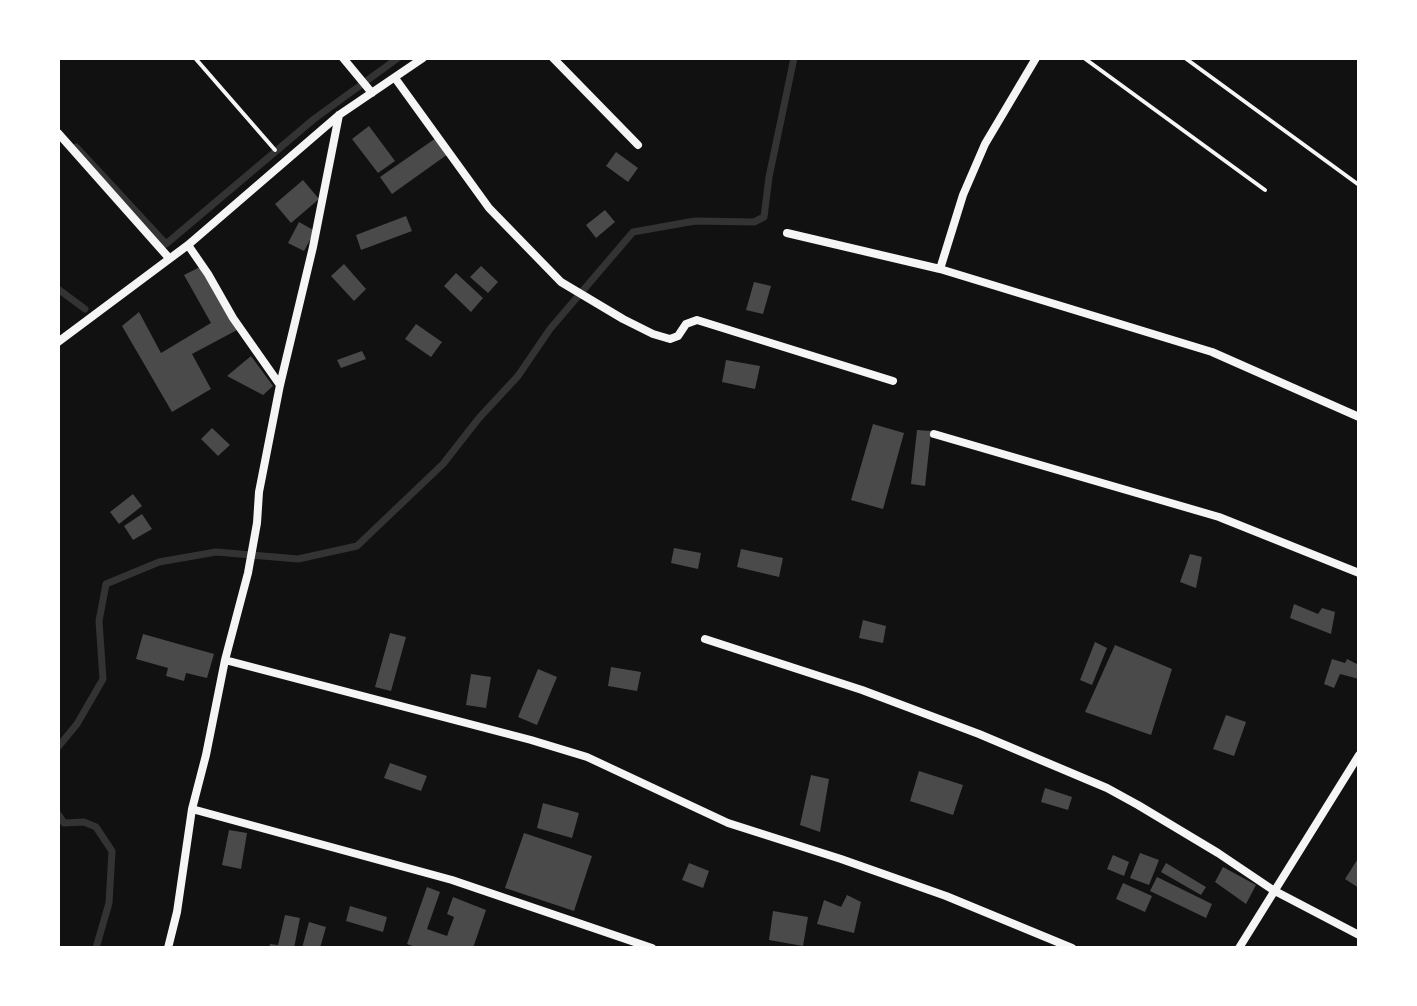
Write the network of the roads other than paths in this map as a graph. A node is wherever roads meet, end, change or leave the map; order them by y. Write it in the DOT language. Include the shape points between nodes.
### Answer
graph roads {
  1 [pos="343,58"];
  2 [pos="423,58"];
  3 [pos="553,58"];
  4 [pos="1036,58"];
  5 [pos="395,78"];
  6 [pos="372,93"];
  7 [pos="339,115"];
  8 [pos="58,133"];
  9 [pos="638,145"];
  10 [pos="787,233"];
  11 [pos="188,245"];
  12 [pos="169,258"];
  13 [pos="940,269"];
  14 [pos="58,342"];
  15 [pos="893,381"];
  16 [pos="280,385"];
  17 [pos="1359,417"];
  18 [pos="934,434"];
  19 [pos="1359,573"];
  20 [pos="705,639"];
  21 [pos="225,660"];
  22 [pos="1359,755"];
  23 [pos="192,809"];
  24 [pos="1273,890"];
  25 [pos="1359,935"];
  26 [pos="168,948"];
  27 [pos="652,948"];
  28 [pos="1072,948"];
  29 [pos="1239,948"];
  1 -- 6 [label="street"];
  2 -- 5 [label="street"];
  3 -- 9 [label="street"];
  4 -- 13 [label="street" via="985,144"];
  5 -- 6 [label="street"];
  5 -- 15 [label="street" via="489,208 561,282 653,334 670,339 697,320"];
  6 -- 7 [label="street"];
  7 -- 11 [label="street"];
  7 -- 16 [label="street"];
  8 -- 12 [label="street"];
  10 -- 13 [label="street"];
  11 -- 12 [label="street"];
  11 -- 16 [label="street"];
  12 -- 14 [label="street"];
  13 -- 17 [label="street" via="1212,352"];
  16 -- 21 [label="street" via="248,573"];
  18 -- 19 [label="street" via="1219,517"];
  20 -- 24 [label="street" via="862,690 1107,788"];
  21 -- 23 [label="street"];
  21 -- 28 [label="street" via="587,757 728,823 946,896"];
  22 -- 24 [label="street"];
  23 -- 26 [label="street"];
  23 -- 27 [label="street" via="452,880"];
  24 -- 25 [label="street"];
  24 -- 29 [label="street"];
}
